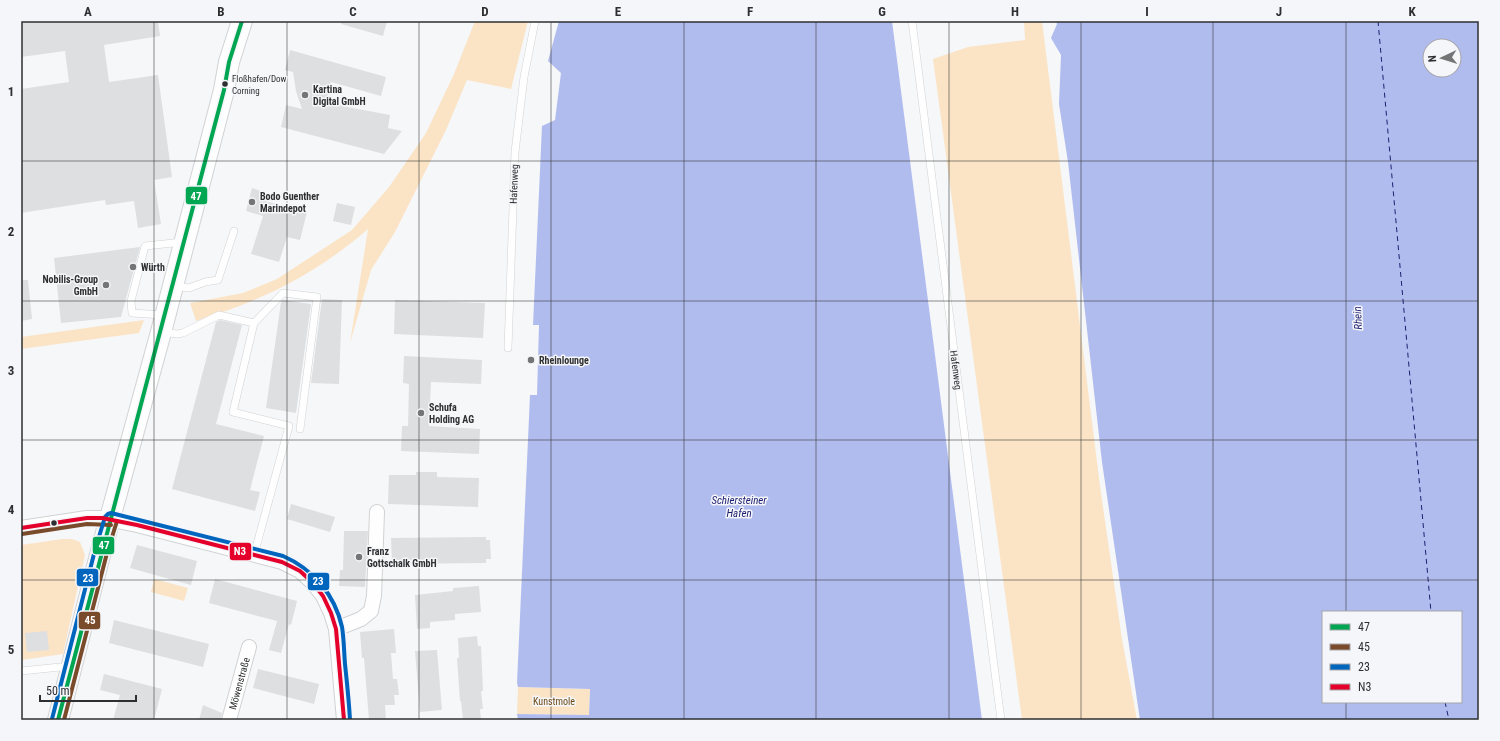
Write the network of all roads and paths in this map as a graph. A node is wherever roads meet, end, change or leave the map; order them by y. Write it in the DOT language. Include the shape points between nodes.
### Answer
graph roads {
  1 [pos="535,21"];
  2 [pos="912,21"];
  3 [pos="240,29"];
  4 [pos="234,231"];
  5 [pos="184,242"];
  6 [pos="173,286"];
  7 [pos="254,323"];
  8 [pos="163,324"];
  9 [pos="508,348"];
  10 [pos="300,429"];
  11 [pos="377,512"];
  12 [pos="111,519"];
  13 [pos="21,528"];
  14 [pos="254,556"];
  15 [pos="336,629"];
  16 [pos="249,647"];
  17 [pos="71,669"];
  18 [pos="21,671"];
  19 [pos="58,720"];
  20 [pos="229,720"];
  21 [pos="344,720"];
  22 [pos="1001,720"];
  1 -- 9 [label="lane, Hafenweg" via="524,77 515,152"];
  2 -- 22 [label="lane, Hafenweg"];
  3 -- 5 [label="main road" via="237,55 224,90"];
  4 -- 6 [label="lane" via="218,280 189,288"];
  5 -- 6 [label="main road"];
  5 -- 8 [label="lane" via="145,246 131,301 132,313"];
  6 -- 8 [label="main road"];
  7 -- 8 [label="lane" via="219,315 177,334"];
  7 -- 10 [label="lane" via="283,293 317,297"];
  7 -- 14 [label="lane" via="233,412 289,426"];
  8 -- 12 [label="main road"];
  11 -- 15 [label="street" via="374,596 371,611 361,619"];
  12 -- 13 [label="street" via="87,518"];
  12 -- 14 [label="street"];
  12 -- 17 [label="main road"];
  14 -- 15 [label="street" via="289,565 312,582 323,596"];
  15 -- 21 [label="street"];
  16 -- 20 [label="street, Möwenstraße"];
  17 -- 18 [label="lane" via="60,667"];
  17 -- 19 [label="main road"];
}
